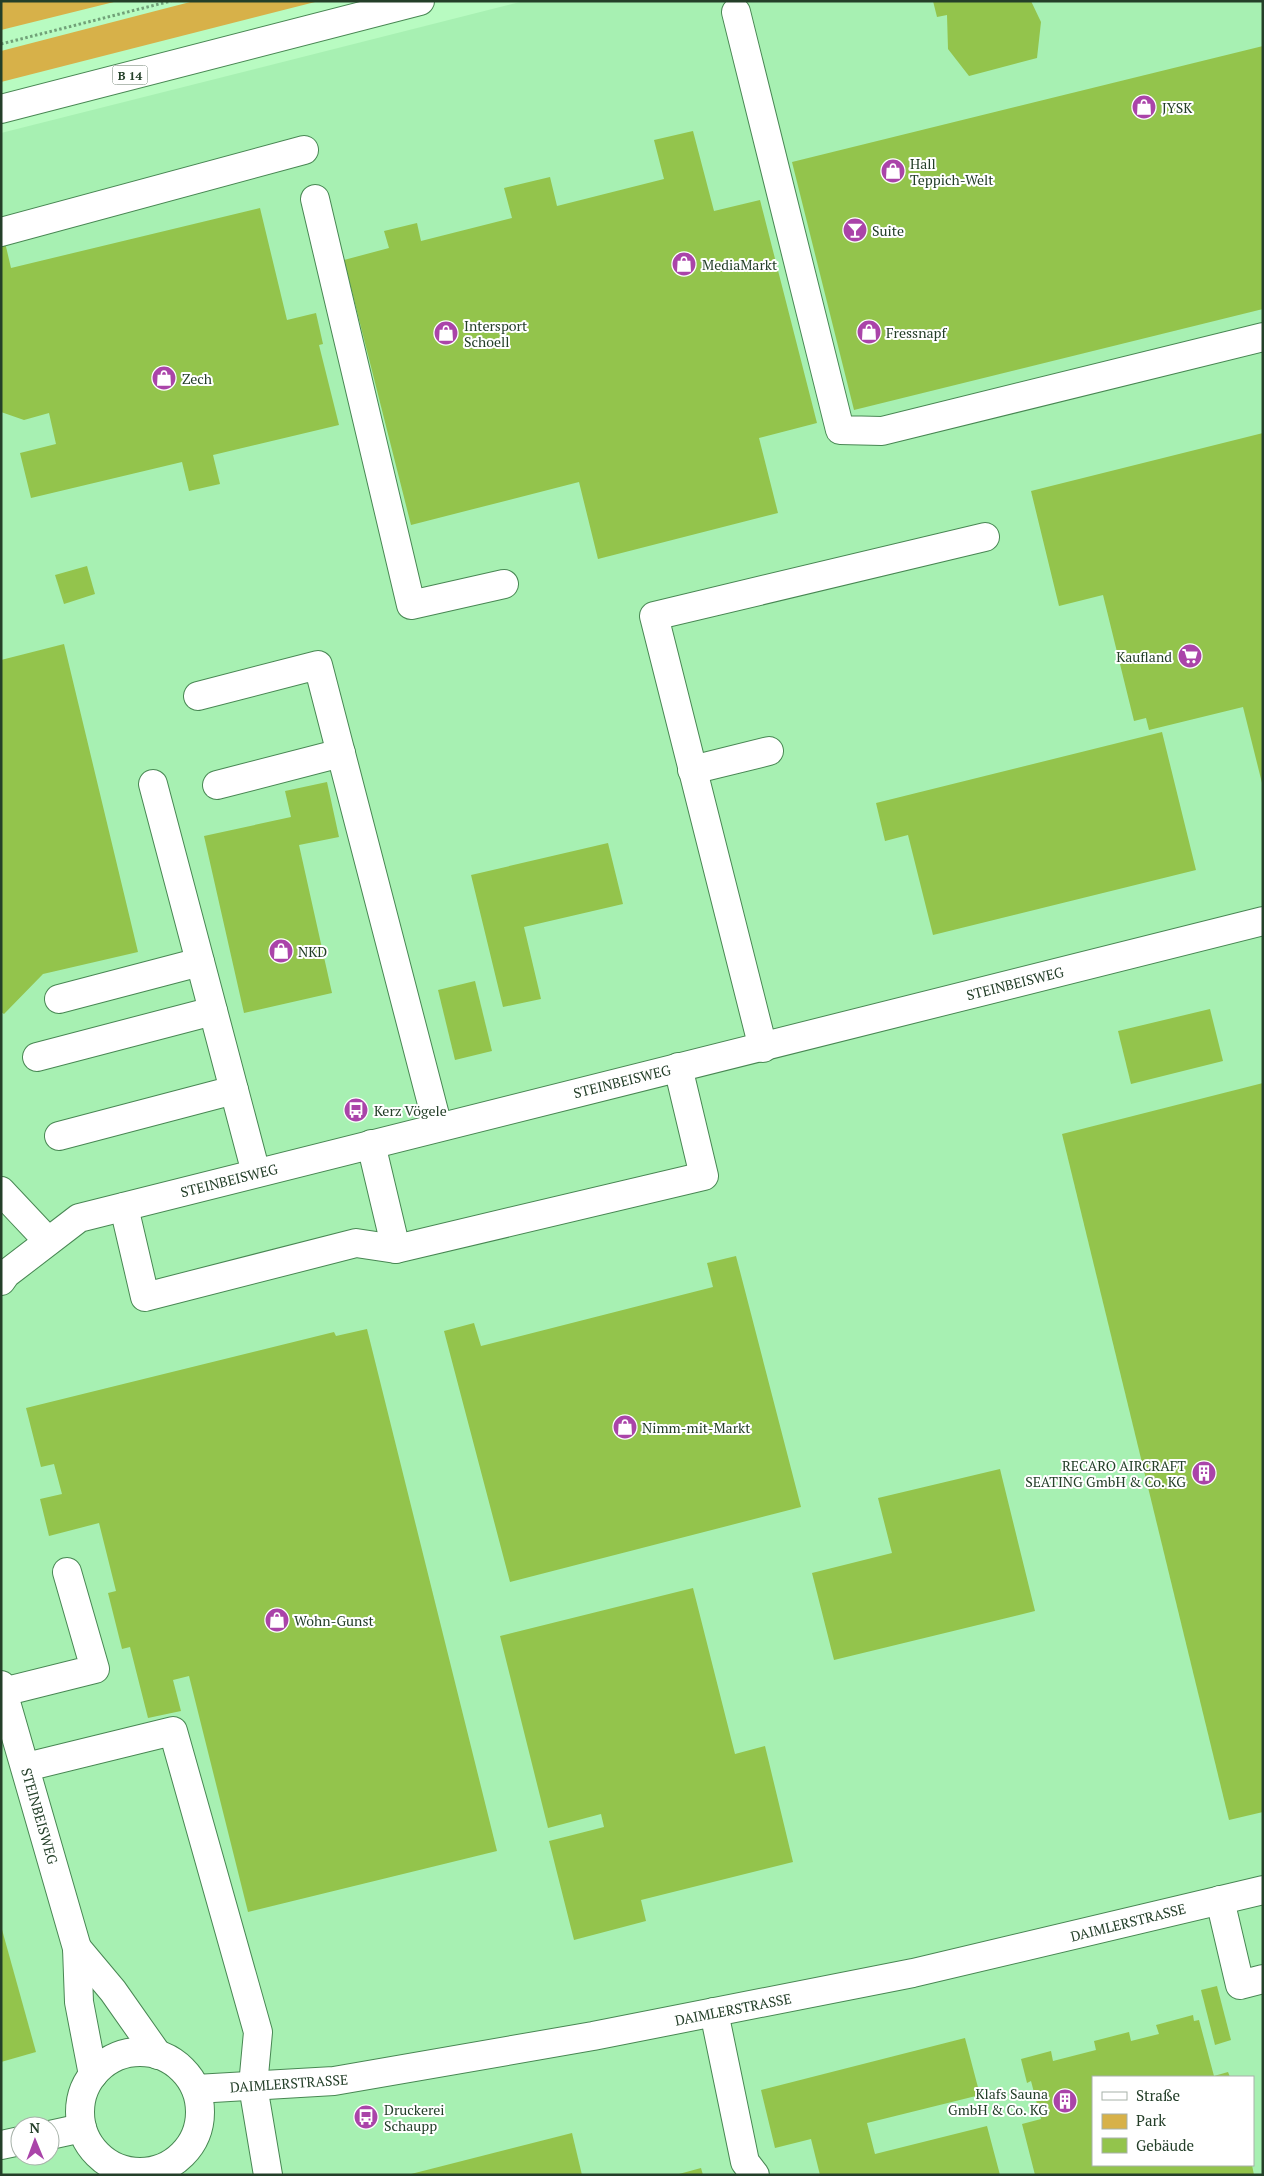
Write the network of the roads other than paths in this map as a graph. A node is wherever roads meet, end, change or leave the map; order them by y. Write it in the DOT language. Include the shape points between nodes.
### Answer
graph roads {
  1 [pos="420,1"];
  2 [pos="736,12"];
  3 [pos="1,109"];
  4 [pos="304,150"];
  5 [pos="315,198"];
  6 [pos="1,232"];
  7 [pos="1263,337"];
  8 [pos="985,537"];
  9 [pos="504,584"];
  10 [pos="198,696"];
  11 [pos="769,751"];
  12 [pos="341,753"];
  13 [pos="692,770"];
  14 [pos="153,784"];
  15 [pos="217,785"];
  16 [pos="1263,921"];
  17 [pos="200,962"];
  18 [pos="59,999"];
  19 [pos="213,1011"];
  20 [pos="763,1048"];
  21 [pos="37,1057"];
  22 [pos="678,1068"];
  23 [pos="234,1090"];
  24 [pos="438,1127"];
  25 [pos="59,1136"];
  26 [pos="371,1144"];
  27 [pos="256,1173"];
  28 [pos="1,1191"];
  29 [pos="124,1207"];
  30 [pos="48,1241"];
  31 [pos="396,1249"];
  32 [pos="1,1281"];
  33 [pos="67,1572"];
  34 [pos="2,1689"];
  35 [pos="26,1767"];
  36 [pos="1263,1890"];
  37 [pos="1220,1900"];
  38 [pos="77,1948"];
  39 [pos="1263,1979"];
  40 [pos="714,2012"];
  41 [pos="158,2055"];
  42 [pos="93,2075"];
  43 [pos="254,2086"];
  44 [pos="196,2089"];
  45 [pos="82,2128"];
  46 [pos="60,2133"];
  47 [pos="180,2167"];
  48 [pos="123,2172"];
  49 [pos="268,2175"];
  50 [pos="755,2175"];
  1 -- 3 [label="street, B 14"];
  2 -- 7 [label="street" via="840,430 882,430"];
  4 -- 6 [label="street"];
  5 -- 9 [label="street" via="411,606"];
  8 -- 13 [label="street" via="654,616"];
  10 -- 12 [label="street" via="318,664"];
  11 -- 13 [label="street"];
  12 -- 15 [label="street"];
  12 -- 24 [label="street"];
  13 -- 20 [label="street"];
  14 -- 17 [label="street"];
  16 -- 20 [label="street, STEINBEISWEG"];
  17 -- 18 [label="street"];
  17 -- 19 [label="street"];
  19 -- 21 [label="street"];
  19 -- 23 [label="street"];
  20 -- 22 [label="street, STEINBEISWEG"];
  22 -- 24 [label="street, STEINBEISWEG"];
  22 -- 31 [label="street" via="704,1176"];
  23 -- 25 [label="street"];
  23 -- 27 [label="street"];
  24 -- 26 [label="street, STEINBEISWEG"];
  26 -- 27 [label="street, STEINBEISWEG"];
  26 -- 31 [label="street"];
  27 -- 29 [label="street, STEINBEISWEG"];
  28 -- 30 [label="street"];
  29 -- 30 [label="street, STEINBEISWEG" via="79,1218"];
  29 -- 31 [label="street" via="145,1297 356,1243"];
  30 -- 32 [label="street, STEINBEISWEG"];
  33 -- 34 [label="street" via="95,1669"];
  34 -- 35 [label="street, STEINBEISWEG"];
  35 -- 38 [label="street, STEINBEISWEG"];
  35 -- 43 [label="street" via="174,1730 258,2032"];
  36 -- 37 [label="street, DAIMLERSTRASSE"];
  37 -- 39 [label="street" via="1240,1985"];
  37 -- 40 [label="street, DAIMLERSTRASSE" via="913,1973"];
  38 -- 41 [label="street, STEINBEISWEG" via="113,1991"];
  38 -- 42 [label="street, STEINBEISWEG" via="79,2002"];
  40 -- 43 [label="street, DAIMLERSTRASSE" via="334,2081"];
  40 -- 50 [label="street" via="745,2162"];
  41 -- 42 [label="street" via="141,2052 124,2055 107,2062"];
  41 -- 44 [label="street" via="187,2074"];
  42 -- 45 [label="street" via="84,2091 80,2109"];
  43 -- 44 [label="street, DAIMLERSTRASSE"];
  43 -- 49 [label="street"];
  44 -- 47 [label="street" via="201,2108 199,2127"];
  45 -- 46 [label="street"];
  45 -- 48 [label="street" via="90,2146"];
  47 -- 48 [label="street"];
}
